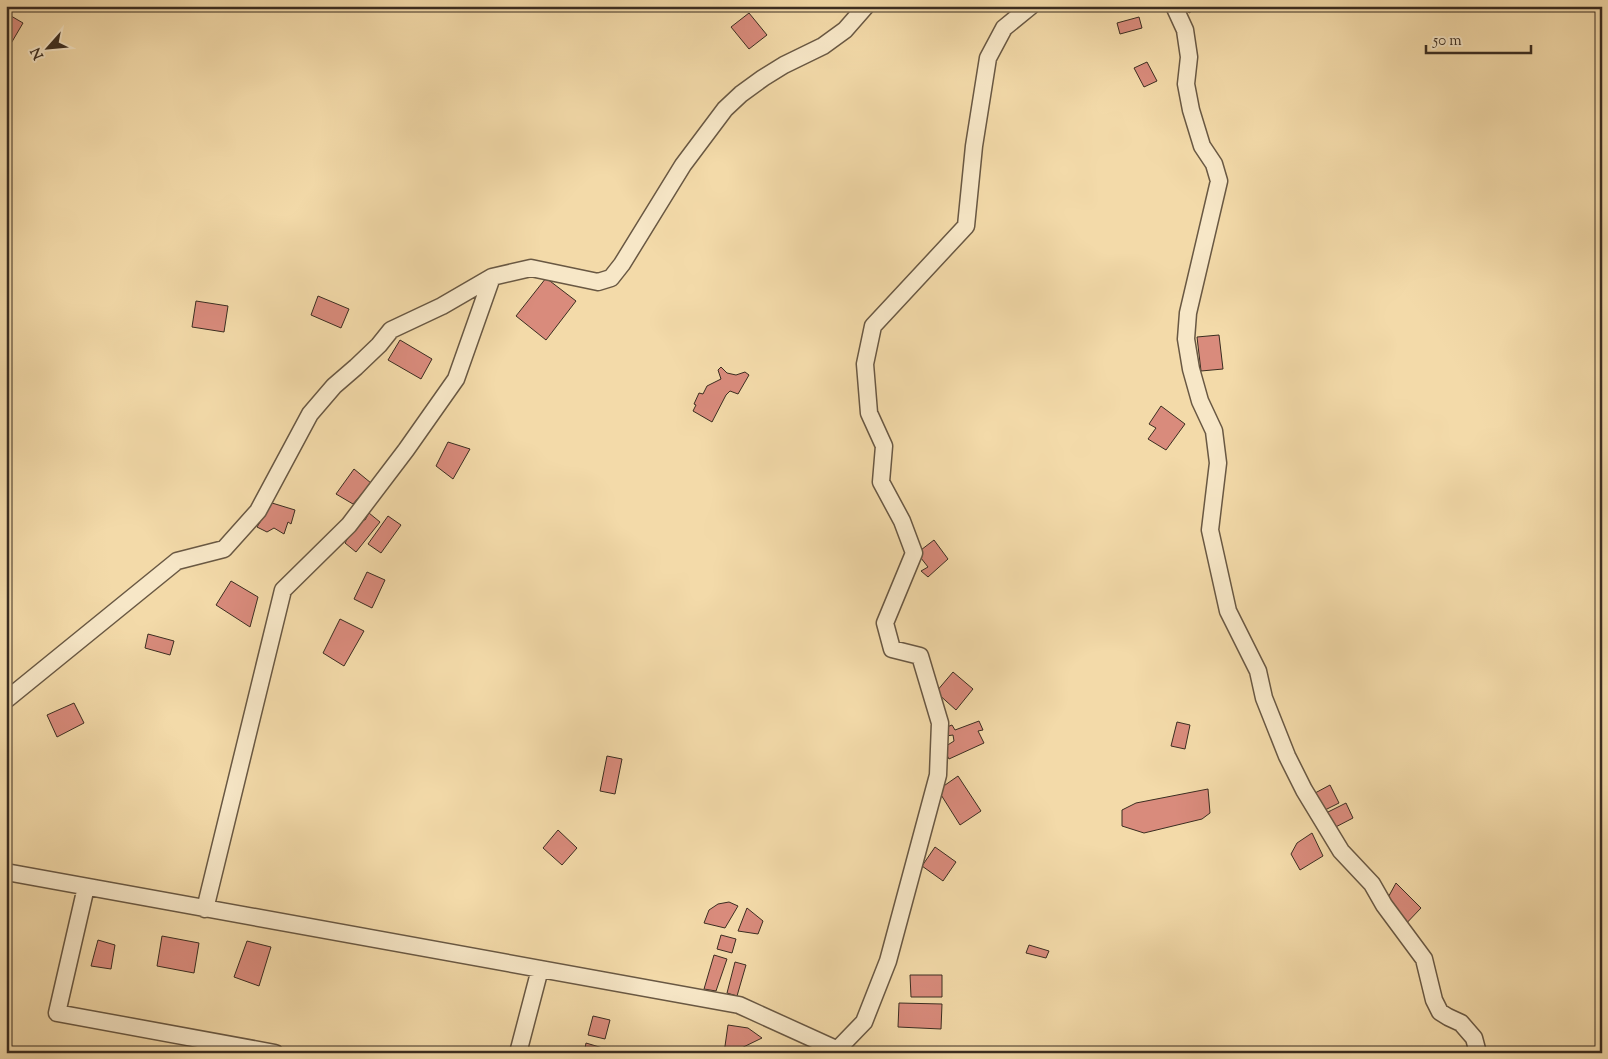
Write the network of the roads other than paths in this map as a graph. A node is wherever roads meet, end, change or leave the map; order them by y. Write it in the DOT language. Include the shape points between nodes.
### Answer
graph roads {
  1 [pos="866,6"];
  2 [pos="1031,6"];
  3 [pos="1174,6"];
  4 [pos="492,277"];
  5 [pos="6,700"];
  6 [pos="6,872"];
  7 [pos="86,887"];
  8 [pos="205,908"];
  9 [pos="540,969"];
  10 [pos="836,1051"];
  11 [pos="274,1053"];
  12 [pos="518,1053"];
  13 [pos="1478,1053"];
  1 -- 4 [label="street" via="846,30 762,78 725,109 683,164 611,278 598,282 531,268"];
  2 -- 10 [label="street" via="1004,28 988,58 966,226 873,326 865,364 869,413 884,446 881,482 902,520 914,553 885,623 892,649 920,656 940,723 938,775 888,961 864,1022"];
  3 -- 13 [label="street" via="1185,30 1189,58 1186,84 1192,110 1202,146 1214,164 1219,181 1188,313 1186,339 1200,401 1214,431 1218,463 1210,530 1228,611 1258,671 1264,698 1304,790 1341,851 1372,884 1424,959 1440,1012 1461,1023 1474,1038"];
  4 -- 5 [label="street" via="391,330 334,386 310,414 258,511 224,548 177,562"];
  4 -- 8 [label="street" via="456,379 349,525 283,590"];
  6 -- 7 [label="street"];
  7 -- 8 [label="street"];
  7 -- 11 [label="street" via="57,1013"];
  8 -- 9 [label="street"];
  9 -- 10 [label="street" via="739,1005"];
  9 -- 12 [label="street"];
}
